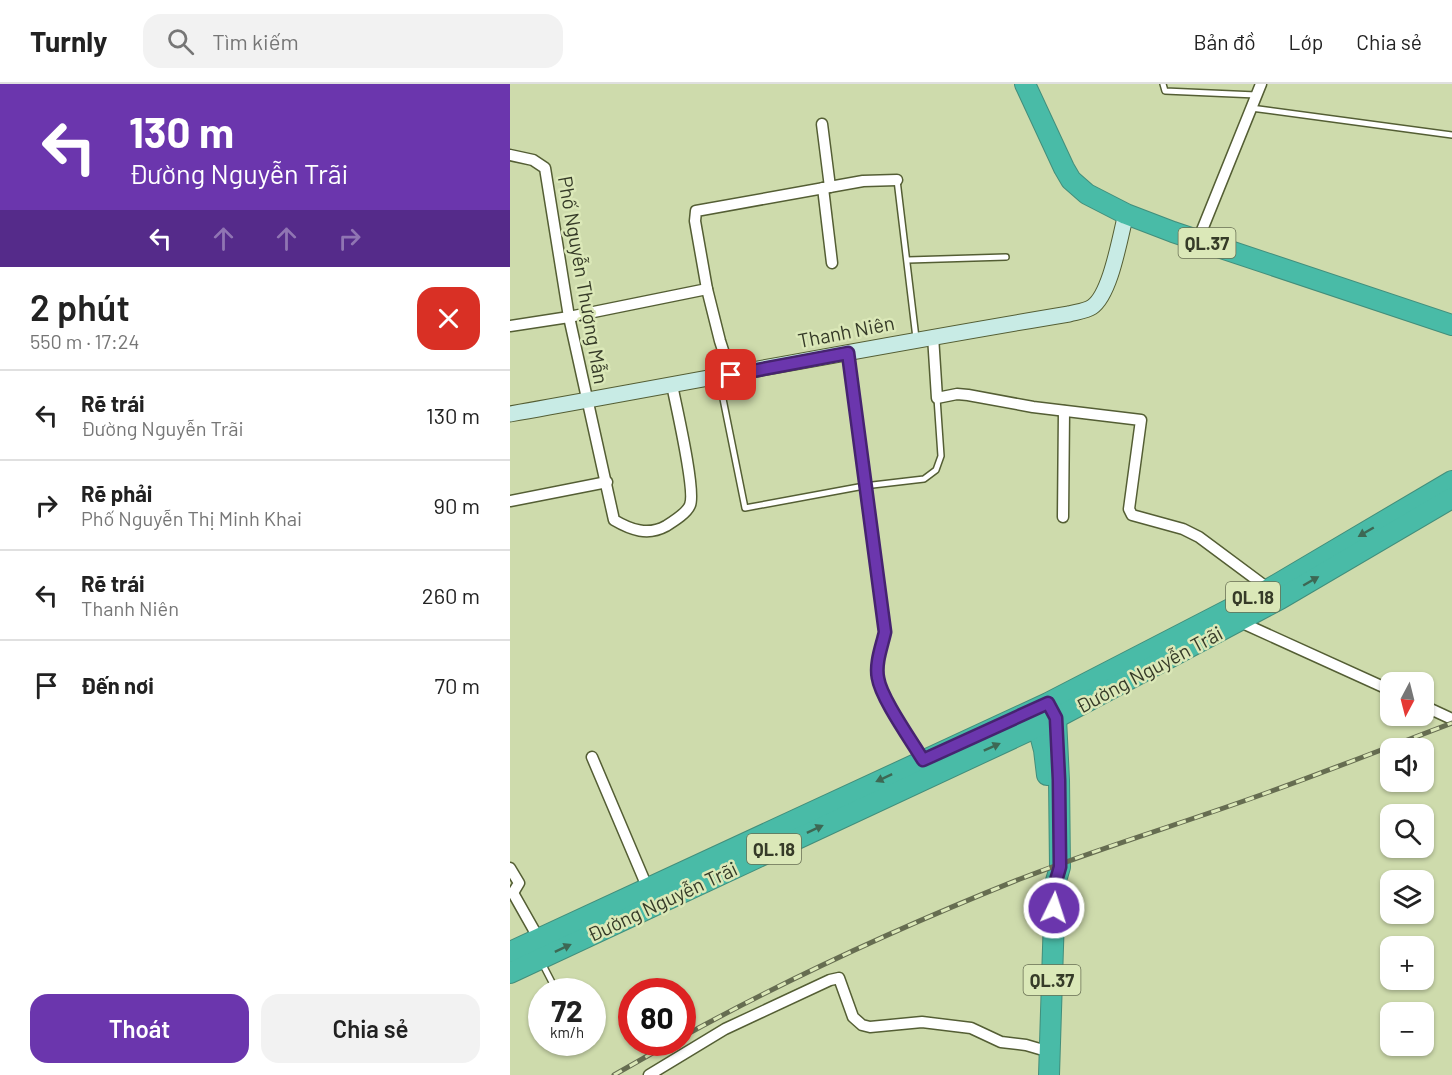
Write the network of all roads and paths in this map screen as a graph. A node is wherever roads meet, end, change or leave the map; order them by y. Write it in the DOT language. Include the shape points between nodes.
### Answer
graph roads {
  1 [pos="1025,84"];
  2 [pos="1163,84"];
  3 [pos="1258,89"];
  4 [pos="1251,108"];
  5 [pos="822,124"];
  6 [pos="1452,135"];
  7 [pos="510,155"];
  8 [pos="897,180"];
  9 [pos="827,188"];
  10 [pos="1126,214"];
  11 [pos="1198,240"];
  12 [pos="1006,257"];
  13 [pos="908,260"];
  14 [pos="832,263"];
  15 [pos="707,289"];
  16 [pos="569,317"];
  17 [pos="1452,325"];
  18 [pos="510,326"];
  19 [pos="933,336"];
  20 [pos="916,339"];
  21 [pos="848,353"];
  22 [pos="725,376"];
  23 [pos="672,385"];
  24 [pos="937,398"];
  25 [pos="588,400"];
  26 [pos="1064,411"];
  27 [pos="510,414"];
  28 [pos="1452,481"];
  29 [pos="607,482"];
  30 [pos="864,486"];
  31 [pos="1452,498"];
  32 [pos="510,501"];
  33 [pos="1063,517"];
  34 [pos="1275,594"];
  35 [pos="1238,621"];
  36 [pos="1380,685"];
  37 [pos="1434,711"];
  38 [pos="1044,714"];
  39 [pos="1452,719"];
  40 [pos="592,757"];
  41 [pos="926,768"];
  42 [pos="510,868"];
  43 [pos="648,888"];
  44 [pos="512,892"];
  45 [pos="539,939"];
  46 [pos="510,952"];
  47 [pos="540,959"];
  48 [pos="510,973"];
  49 [pos="550,978"];
  50 [pos="1050,1052"];
  51 [pos="649,1075"];
  52 [pos="1049,1075"];
  1 -- 10 [label="highway, QL.37" via="1071,180 1087,194"];
  2 -- 3 [label="lane" via="1165,91"];
  3 -- 4 [label="street"];
  4 -- 6 [label="lane"];
  4 -- 11 [label="street"];
  5 -- 9 [label="street"];
  7 -- 16 [label="street, Phố Nguyễn Thượng Mẫn" via="533,160 545,168"];
  8 -- 9 [label="street"];
  8 -- 13 [label="lane"];
  9 -- 14 [label="street"];
  9 -- 15 [label="street" via="696,211"];
  10 -- 11 [label="highway, QL.37"];
  10 -- 19 [label="street, Thanh Niên" via="1104,291 1092,306 1069,314"];
  11 -- 17 [label="highway, QL.37"];
  12 -- 13 [label="lane"];
  13 -- 20 [label="lane"];
  15 -- 16 [label="street"];
  15 -- 22 [label="street"];
  16 -- 18 [label="street"];
  16 -- 25 [label="street, Phố Nguyễn Thượng Mẫn"];
  19 -- 20 [label="street, Thanh Niên"];
  19 -- 24 [label="street"];
  20 -- 21 [label="street, Thanh Niên"];
  21 -- 22 [label="street, Thanh Niên"];
  21 -- 30 [label="lane"];
  22 -- 23 [label="street, Thanh Niên"];
  22 -- 30 [label="lane" via="745,508"];
  23 -- 25 [label="street, Thanh Niên"];
  23 -- 29 [label="street, Phố Nguyễn Thượng Mẫn" via="691,487 690,504 676,520 658,531 632,530 614,520"];
  24 -- 26 [label="street" via="968,395"];
  24 -- 30 [label="lane" via="941,456 936,470 924,479"];
  25 -- 27 [label="street, Thanh Niên"];
  25 -- 29 [label="street, Phố Nguyễn Thượng Mẫn"];
  26 -- 33 [label="street"];
  26 -- 34 [label="street" via="1141,420 1129,509 1132,515 1199,537"];
  28 -- 34 [label="highway, Đường Nguyễn Trãi / QL.18, one-way"];
  29 -- 32 [label="street"];
  30 -- 41 [label="lane" via="885,632 878,678"];
  34 -- 31 [label="highway, Đường Nguyễn Trãi / QL.18, one-way"];
  34 -- 35 [label="highway, Đường Nguyễn Trãi / QL.18"];
  34 -- 38 [label="highway, Đường Nguyễn Trãi / QL.18"];
  35 -- 36 [label="street"];
  35 -- 38 [label="highway, Đường Nguyễn Trãi / QL.18"];
  37 -- 39 [label="street"];
  38 -- 41 [label="highway, Đường Nguyễn Trãi / QL.18"];
  38 -- 50 [label="highway, QL.37" via="1059,780 1060,867 1055,884"];
  40 -- 43 [label="street"];
  41 -- 43 [label="highway, Đường Nguyễn Trãi / QL.18, one-way"];
  47 -- 41 [label="highway, Đường Nguyễn Trãi / QL.18, one-way"];
  42 -- 44 [label="street" via="519,883"];
  43 -- 45 [label="highway, Đường Nguyễn Trãi / QL.18"];
  44 -- 45 [label="street"];
  45 -- 46 [label="highway, Đường Nguyễn Trãi / QL.18"];
  47 -- 48 [label="highway, Đường Nguyễn Trãi / QL.18"];
  47 -- 49 [label="lane"];
  50 -- 51 [label="street" via="1001,1042 971,1028 922,1022 862,1025 854,1017 838,978 725,1029"];
  50 -- 52 [label="highway, QL.37"];
}
